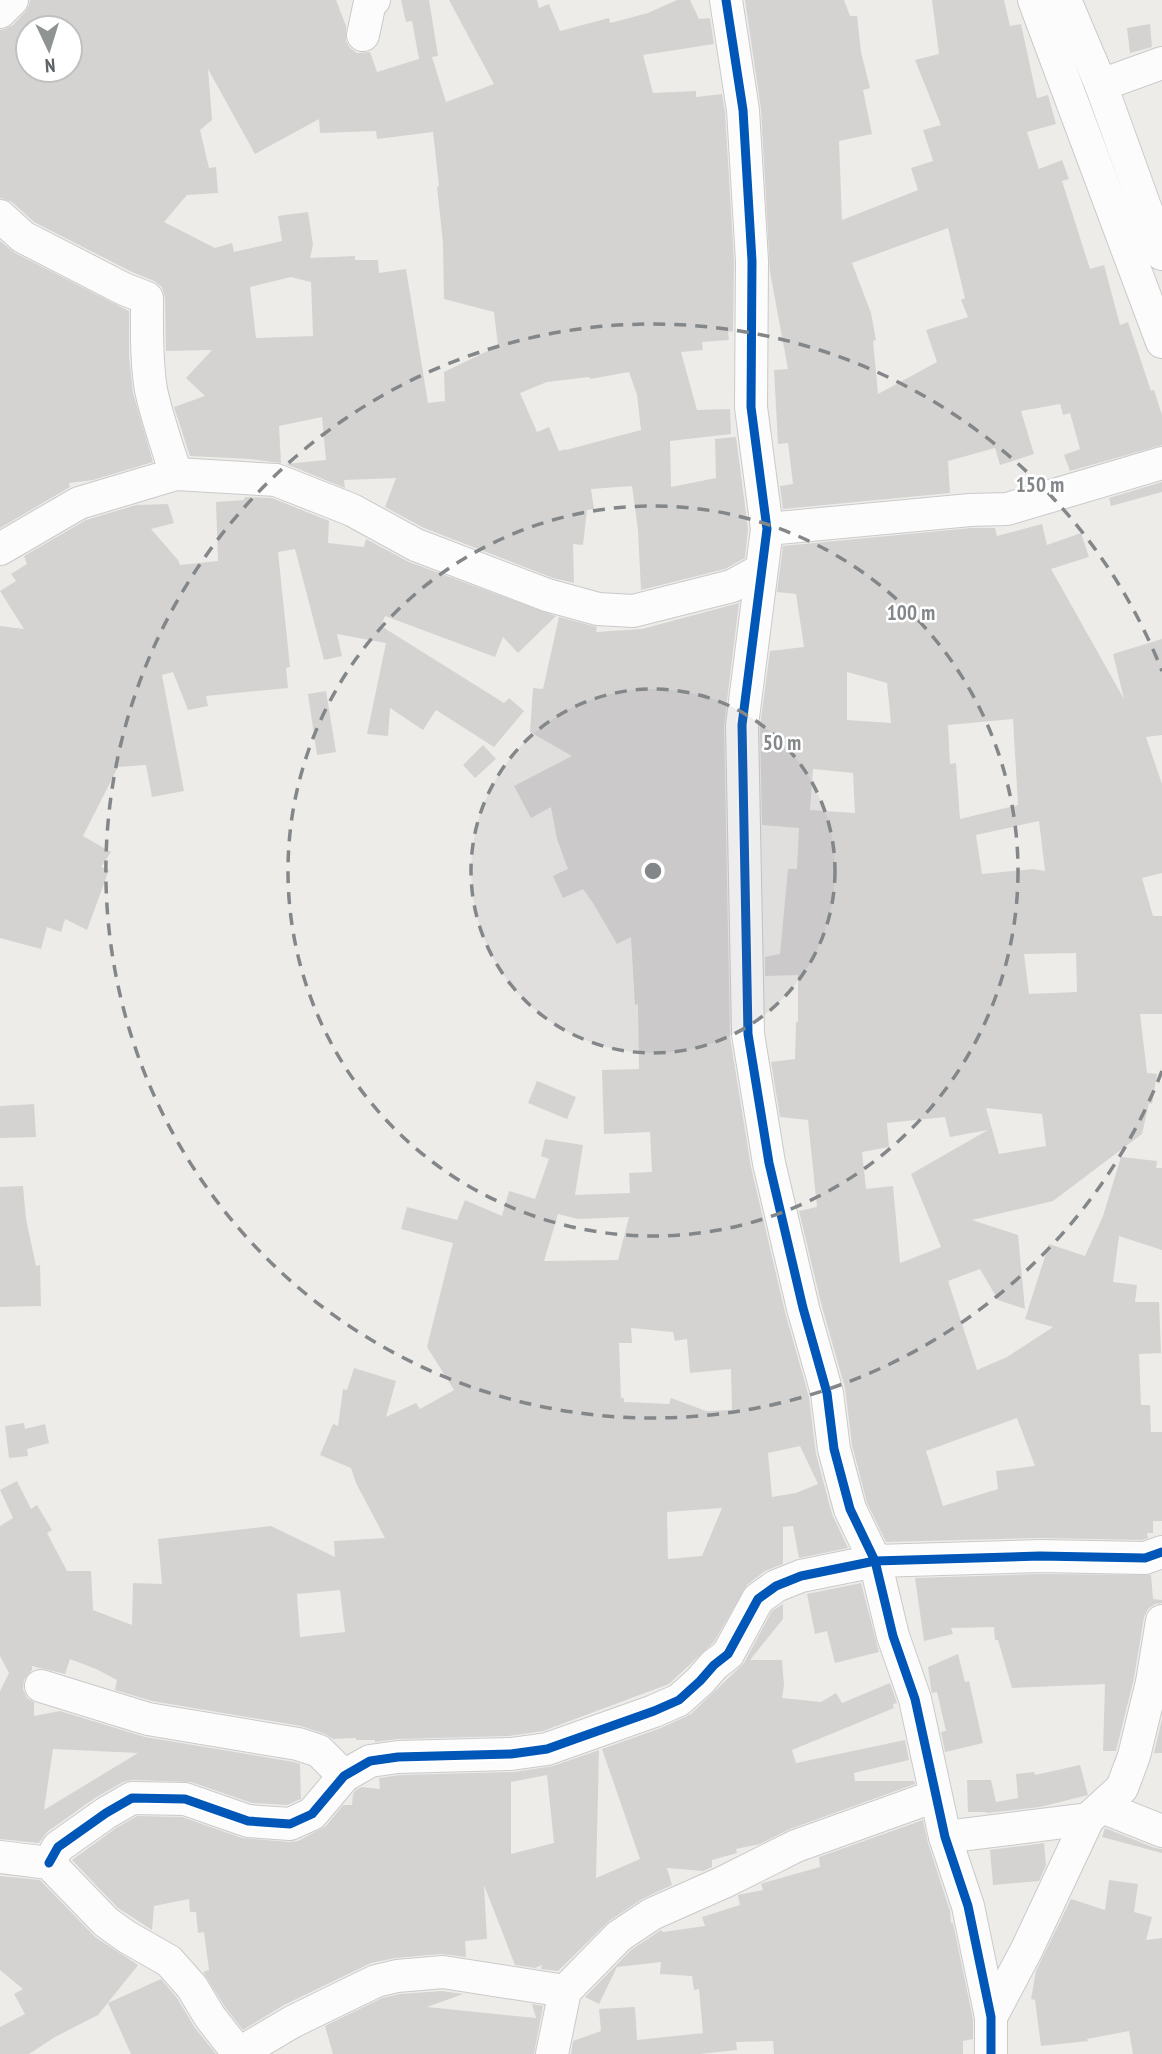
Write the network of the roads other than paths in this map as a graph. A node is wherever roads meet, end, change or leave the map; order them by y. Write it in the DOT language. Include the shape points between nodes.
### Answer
graph roads {
  1 [pos="12,0"];
  2 [pos="362,0"];
  3 [pos="726,0"];
  4 [pos="1034,0"];
  5 [pos="1065,0"];
  6 [pos="0,12"];
  7 [pos="363,35"];
  8 [pos="1162,62"];
  9 [pos="1101,85"];
  10 [pos="0,216"];
  11 [pos="1162,254"];
  12 [pos="1162,342"];
  13 [pos="1162,463"];
  14 [pos="176,474"];
  15 [pos="767,528"];
  16 [pos="0,549"];
  17 [pos="761,570"];
  18 [pos="1162,1552"];
  19 [pos="874,1561"];
  20 [pos="1162,1621"];
  21 [pos="41,1686"];
  22 [pos="344,1776"];
  23 [pos="935,1796"];
  24 [pos="1095,1813"];
  25 [pos="1162,1831"];
  26 [pos="945,1837"];
  27 [pos="0,1857"];
  28 [pos="49,1864"];
  29 [pos="565,1991"];
  30 [pos="990,2017"];
  31 [pos="238,2054"];
  32 [pos="552,2054"];
  33 [pos="991,2054"];
  1 -- 6 [label="street"];
  2 -- 7 [label="street" via="370,2"];
  3 -- 15 [label="street" via="743,110 752,261 751,407"];
  4 -- 12 [label="street"];
  5 -- 9 [label="street"];
  8 -- 9 [label="street"];
  9 -- 11 [label="street"];
  10 -- 14 [label="street" via="23,237 147,298 151,389"];
  13 -- 15 [label="street" via="1007,509"];
  14 -- 16 [label="street" via="79,503"];
  14 -- 17 [label="street" via="276,480 352,510 416,545 547,595 598,609 634,611 732,586"];
  15 -- 17 [label="street"];
  17 -- 19 [label="street" via="741,725 748,1034 769,1163 827,1393 834,1449 850,1509"];
  18 -- 19 [label="street" via="1145,1558"];
  19 -- 22 [label="street" via="801,1576 776,1586 758,1599 728,1654 679,1700 654,1711 548,1749 398,1757 370,1761"];
  19 -- 23 [label="street" via="915,1699"];
  20 -- 24 [label="street" via="1134,1756 1122,1788"];
  21 -- 22 [label="street" via="148,1719 298,1744 319,1751"];
  22 -- 28 [label="street" via="313,1814 290,1824 248,1821 184,1799 132,1798 58,1847"];
  23 -- 26 [label="street"];
  23 -- 29 [label="street" via="796,1846 652,1914 619,1936"];
  24 -- 25 [label="street"];
  24 -- 26 [label="street"];
  24 -- 30 [label="street"];
  26 -- 30 [label="street" via="968,1906"];
  27 -- 28 [label="street"];
  28 -- 31 [label="street" via="106,1922 169,1961"];
  29 -- 31 [label="street" via="443,1972 397,1976 376,1981 292,2022"];
  29 -- 32 [label="street"];
  30 -- 33 [label="street"];
}
